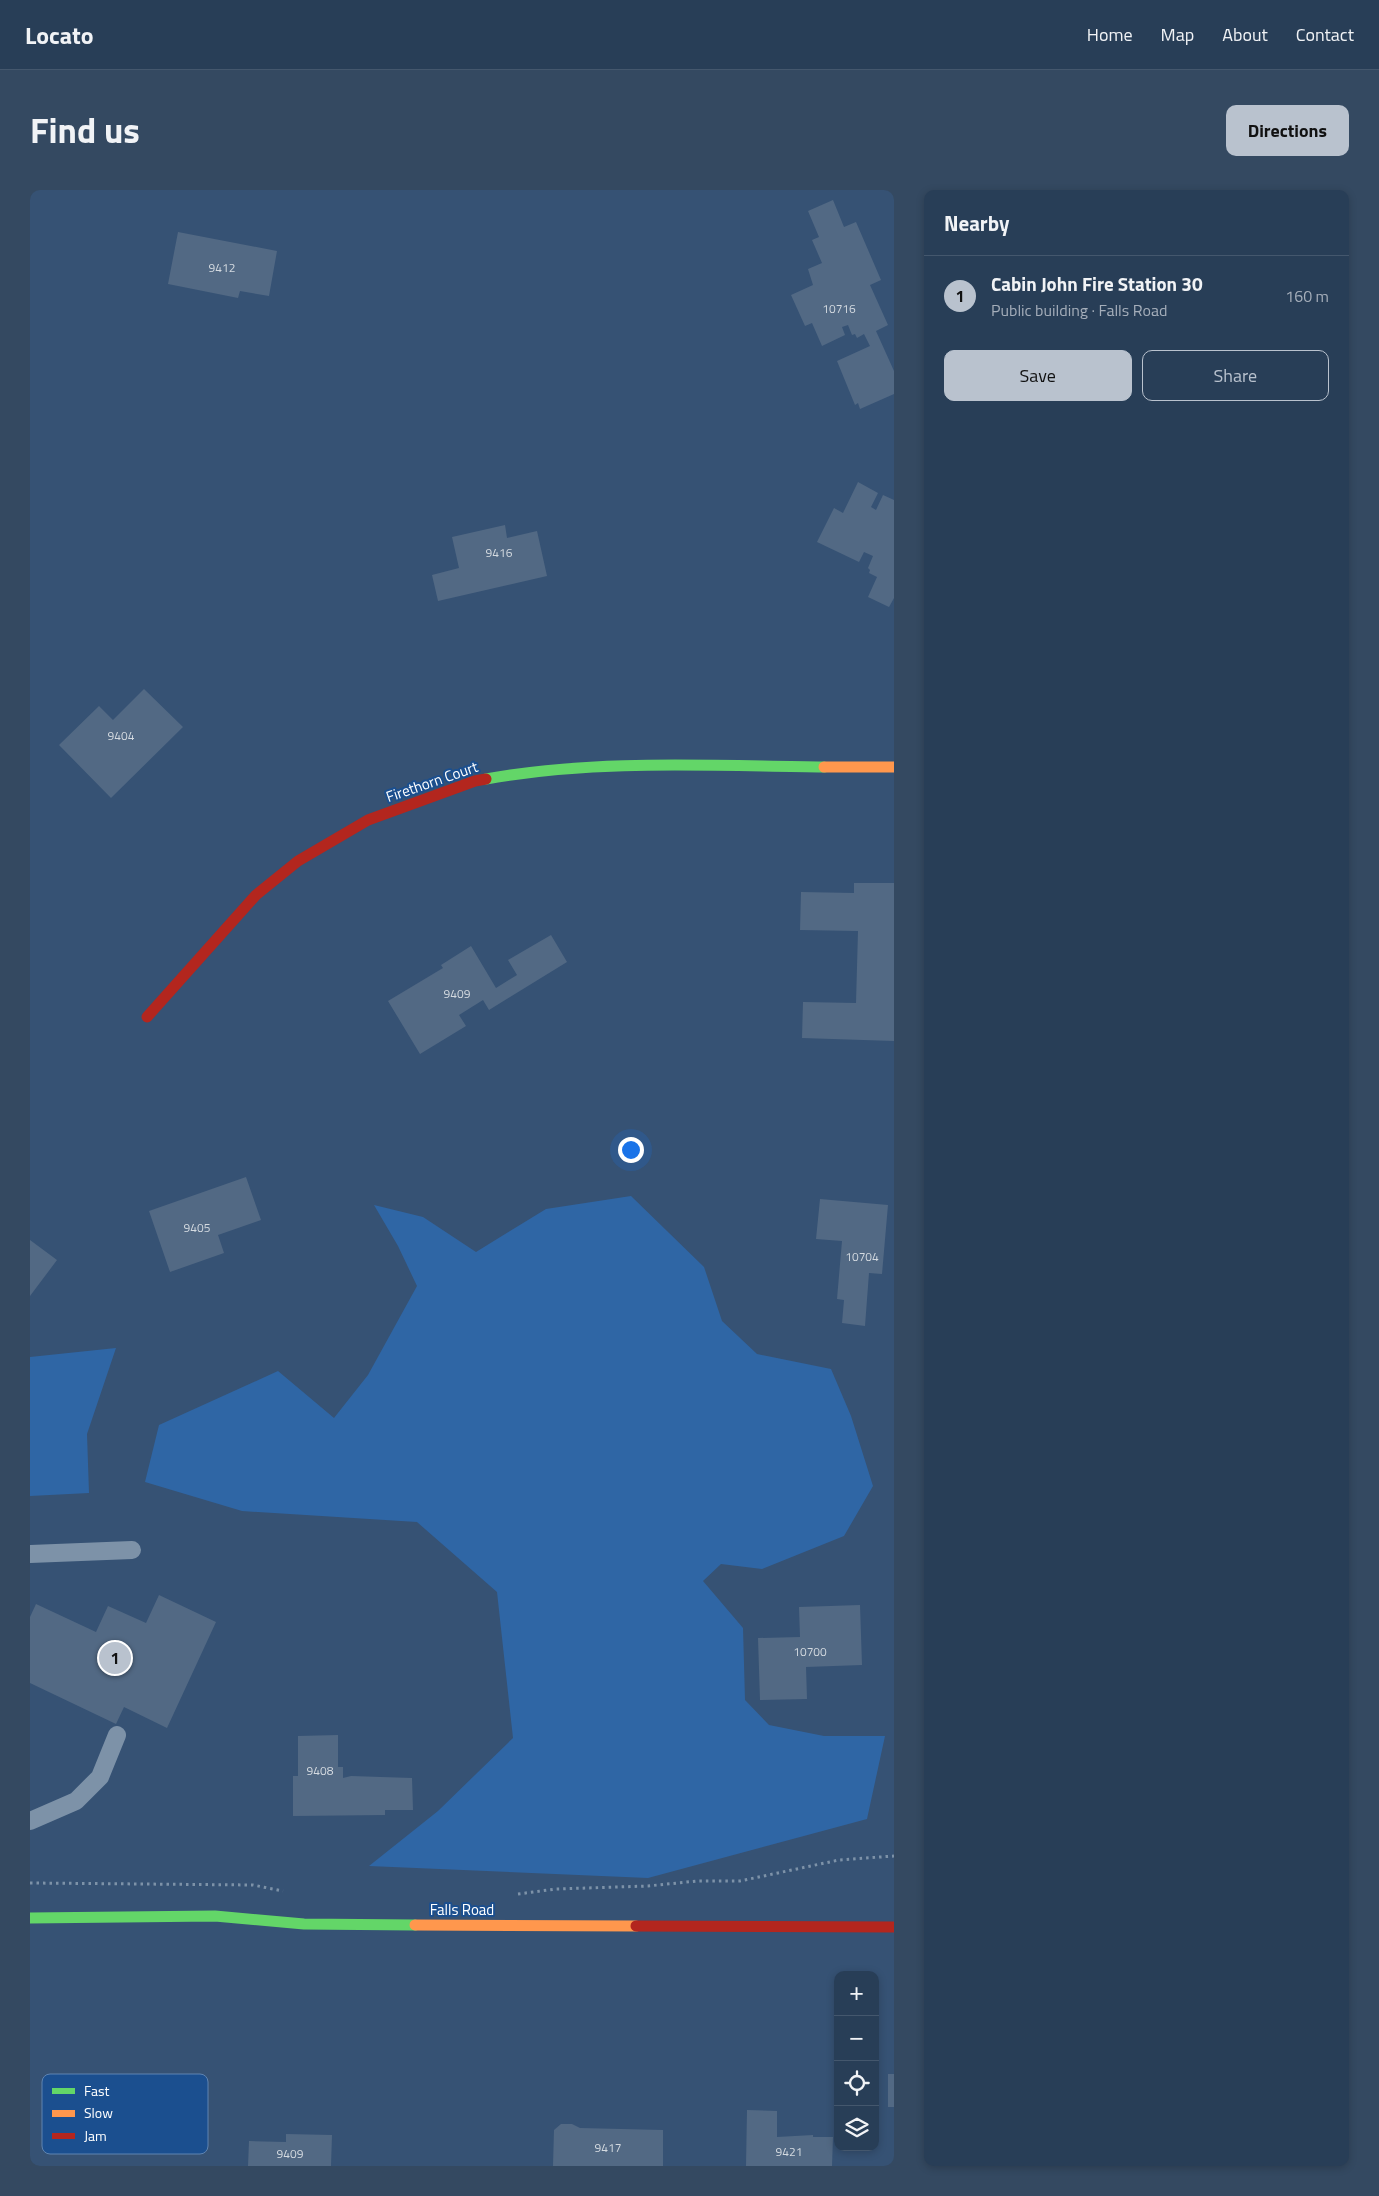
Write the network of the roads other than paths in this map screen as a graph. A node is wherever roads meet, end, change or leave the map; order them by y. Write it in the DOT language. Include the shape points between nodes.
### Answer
graph roads {
  1 [pos="894,767"];
  2 [pos="147,1017"];
  3 [pos="132,1550"];
  4 [pos="30,1554"];
  5 [pos="117,1734"];
  6 [pos="30,1821"];
  7 [pos="30,1918"];
  8 [pos="894,1927"];
  1 -- 2 [label="main road, Firethorn Court" via="621,766 531,771 475,781 368,820 298,861 256,895"];
  3 -- 4 [label="lane"];
  5 -- 6 [label="lane" via="100,1777 76,1801"];
  7 -- 8 [label="main road, Falls Road" via="215,1916 304,1924"];
}
